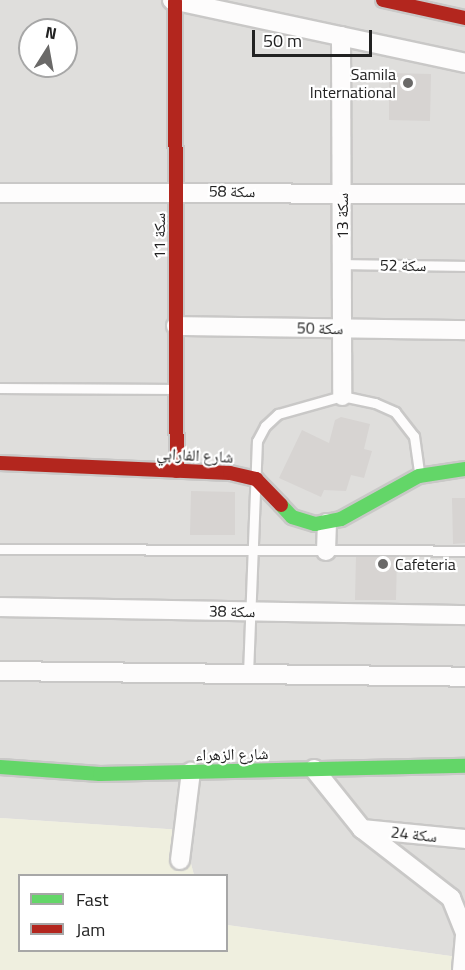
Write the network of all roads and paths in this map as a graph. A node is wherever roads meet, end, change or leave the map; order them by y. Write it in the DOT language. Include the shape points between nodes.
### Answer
graph roads {
  1 [pos="173,0"];
  2 [pos="383,0"];
  3 [pos="465,18"];
  4 [pos="341,36"];
  5 [pos="465,63"];
  6 [pos="175,191"];
  7 [pos="342,192"];
  8 [pos="0,193"];
  9 [pos="465,194"];
  10 [pos="342,264"];
  11 [pos="465,266"];
  12 [pos="176,326"];
  13 [pos="342,328"];
  14 [pos="465,330"];
  15 [pos="0,388"];
  16 [pos="176,389"];
  17 [pos="342,396"];
  18 [pos="0,463"];
  19 [pos="465,470"];
  20 [pos="177,471"];
  21 [pos="419,476"];
  22 [pos="256,479"];
  23 [pos="327,523"];
  24 [pos="0,549"];
  25 [pos="253,550"];
  26 [pos="326,551"];
  27 [pos="465,551"];
  28 [pos="0,607"];
  29 [pos="250,611"];
  30 [pos="465,615"];
  31 [pos="0,671"];
  32 [pos="248,674"];
  33 [pos="465,677"];
  34 [pos="465,766"];
  35 [pos="0,767"];
  36 [pos="314,769"];
  37 [pos="191,772"];
  38 [pos="362,829"];
  39 [pos="465,839"];
  40 [pos="180,860"];
  41 [pos="465,932"];
  42 [pos="465,936"];
  43 [pos="462,970"];
  1 -- 4 [label="street"];
  1 -- 6 [label="street, سكة 11"];
  2 -- 3 [label="street"];
  4 -- 5 [label="street"];
  4 -- 7 [label="street, سكة 13"];
  6 -- 7 [label="street, سكة 58"];
  6 -- 8 [label="street, سكة 58"];
  6 -- 12 [label="street, سكة 11"];
  7 -- 9 [label="street, سكة 58"];
  7 -- 10 [label="street, سكة 13"];
  10 -- 11 [label="lane, سكة 52"];
  10 -- 13 [label="street, سكة 13"];
  12 -- 13 [label="street, سكة 50"];
  12 -- 16 [label="street, سكة 11"];
  13 -- 14 [label="street, سكة 50"];
  13 -- 17 [label="street, سكة 13"];
  15 -- 16 [label="lane"];
  16 -- 20 [label="street, سكة 11"];
  17 -- 21 [label="lane" via="395,412 414,435"];
  17 -- 22 [label="lane" via="278,414 265,426 257,441"];
  18 -- 20 [label="street, شارع الفارابي"];
  19 -- 21 [label="street"];
  20 -- 22 [label="street, شارع الفارابي" via="230,472"];
  21 -- 23 [label="street"];
  22 -- 23 [label="street" via="302,523"];
  22 -- 25 [label="lane"];
  23 -- 26 [label="street"];
  24 -- 25 [label="lane"];
  25 -- 26 [label="lane"];
  25 -- 29 [label="lane"];
  26 -- 27 [label="lane"];
  28 -- 29 [label="street, سكة 38"];
  29 -- 30 [label="street, سكة 38"];
  29 -- 32 [label="lane"];
  31 -- 32 [label="street"];
  32 -- 33 [label="street"];
  34 -- 36 [label="street, شارع الزهراء"];
  35 -- 37 [label="street, شارع الزهراء" via="100,774"];
  36 -- 37 [label="street, شارع الزهراء"];
  36 -- 38 [label="street"];
  37 -- 40 [label="street"];
  38 -- 39 [label="street, سكة 24"];
  38 -- 41 [label="street" via="451,898"];
  42 -- 43 [label="street"];
}
